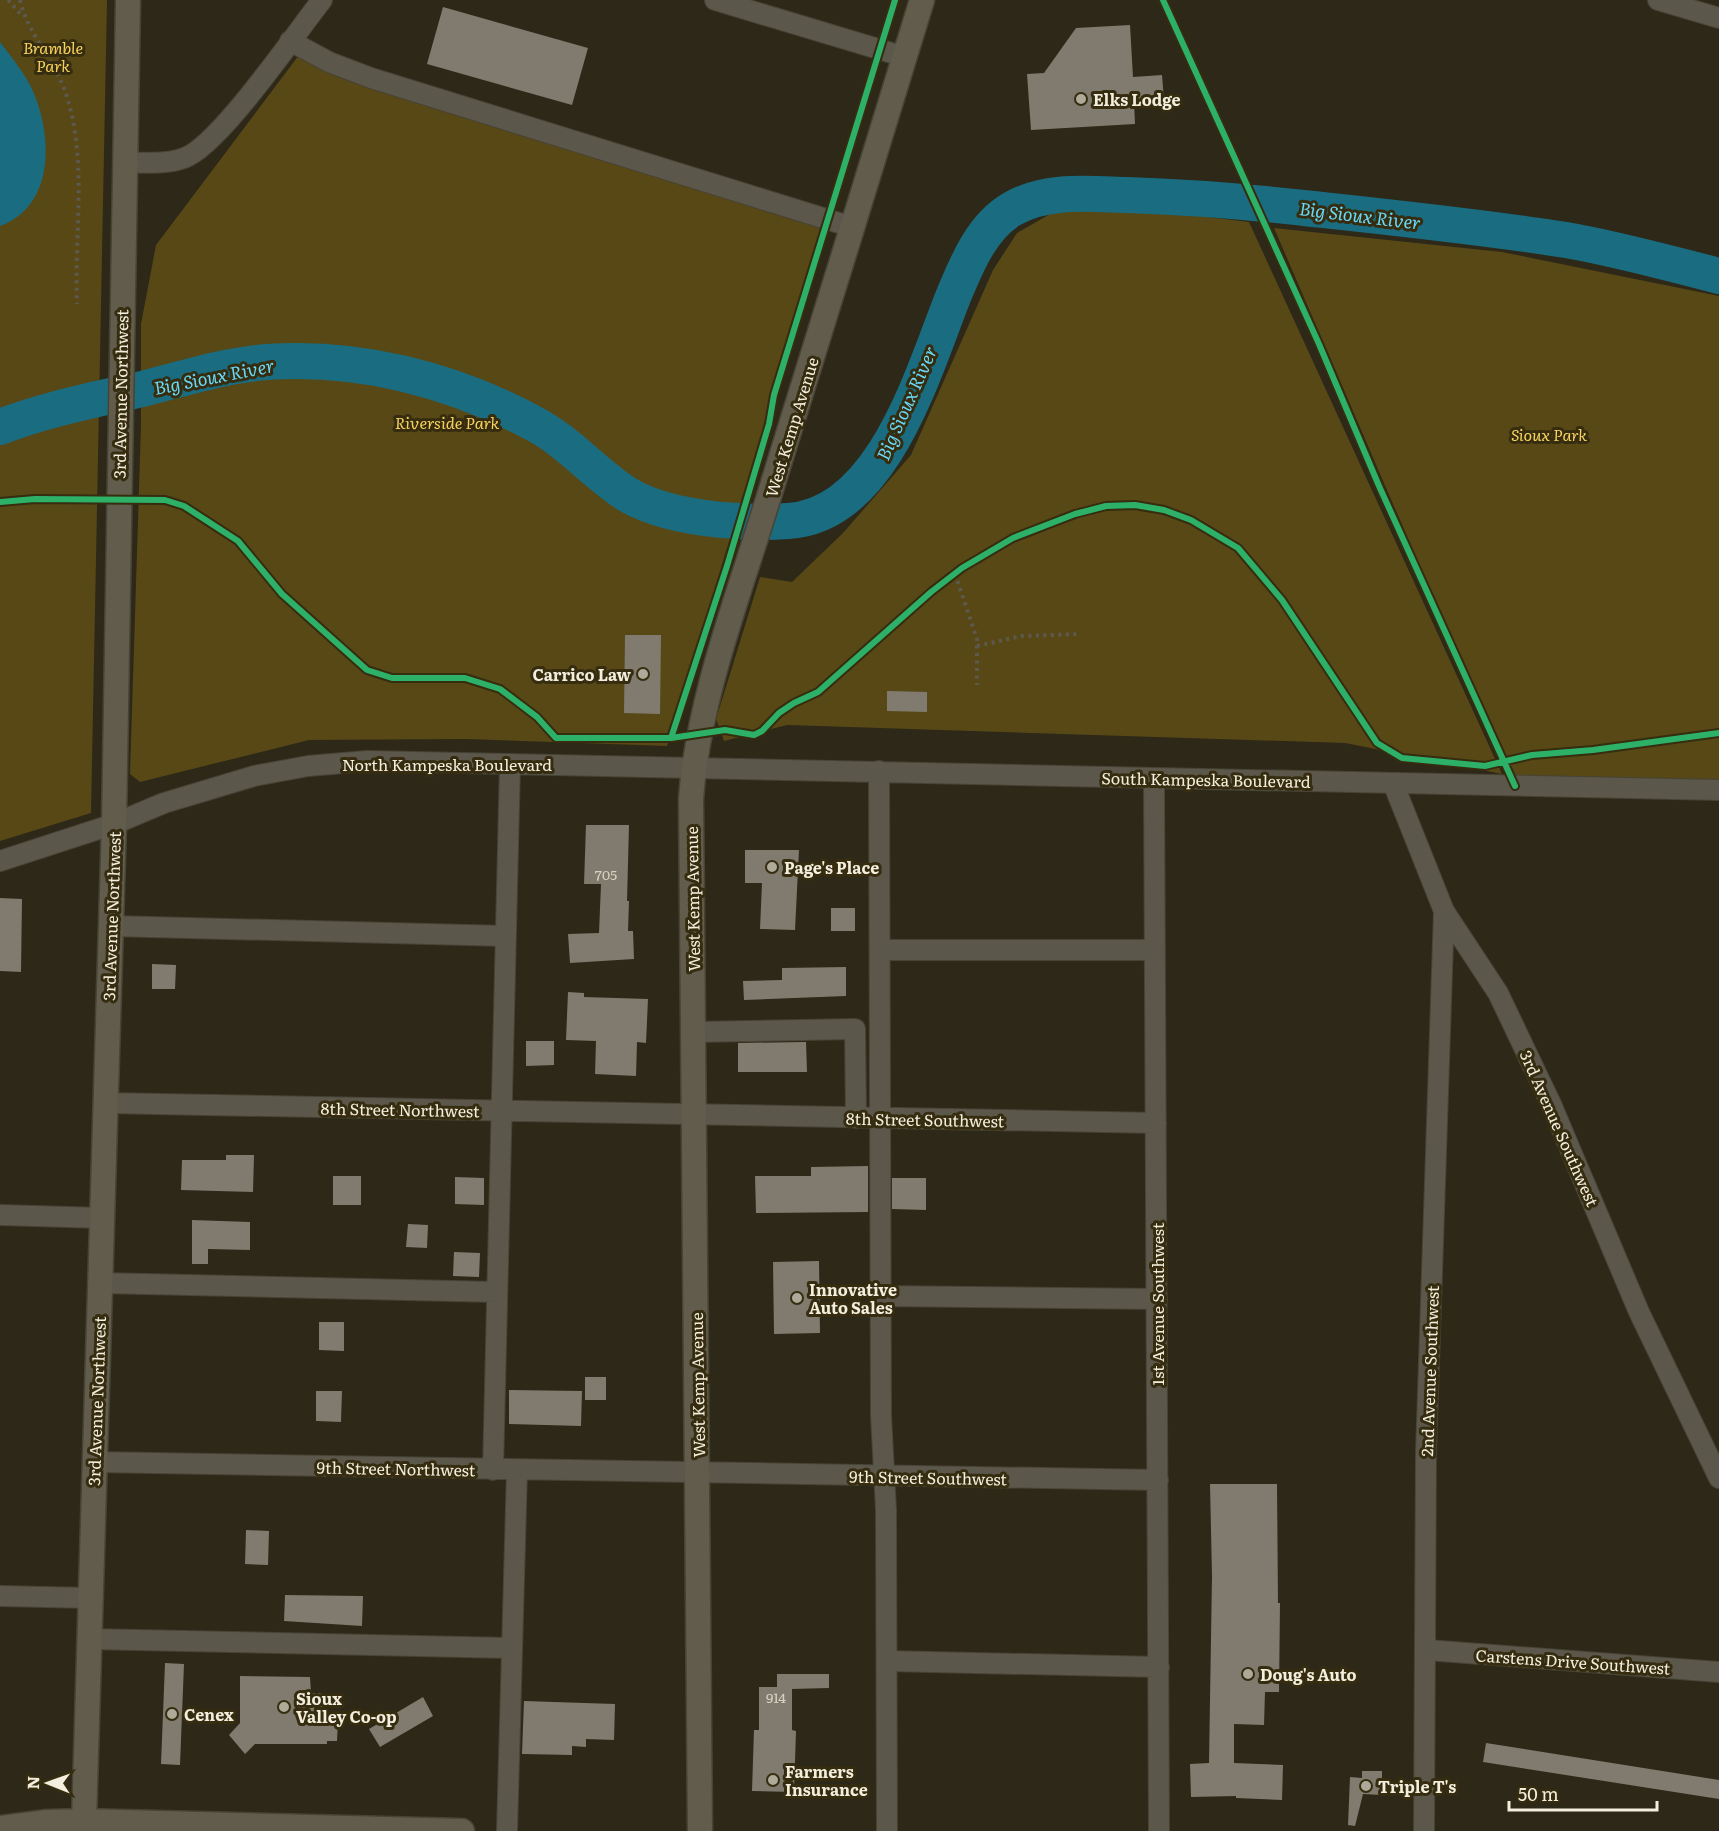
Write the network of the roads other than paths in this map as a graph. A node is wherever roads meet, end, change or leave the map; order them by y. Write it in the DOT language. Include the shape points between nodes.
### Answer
graph roads {
  1 [pos="128,0"];
  2 [pos="322,0"];
  3 [pos="715,0"];
  4 [pos="922,0"];
  5 [pos="1658,0"];
  6 [pos="1719,18"];
  7 [pos="290,41"];
  8 [pos="905,57"];
  9 [pos="124,163"];
  10 [pos="852,227"];
  11 [pos="510,764"];
  12 [pos="694,767"];
  13 [pos="879,771"];
  14 [pos="1154,778"];
  15 [pos="1393,783"];
  16 [pos="1719,790"];
  17 [pos="114,824"];
  18 [pos="0,861"];
  19 [pos="1444,911"];
  20 [pos="111,926"];
  21 [pos="506,936"];
  22 [pos="881,950"];
  23 [pos="1155,950"];
  24 [pos="694,1032"];
  25 [pos="105,1103"];
  26 [pos="501,1111"];
  27 [pos="695,1115"];
  28 [pos="856,1118"];
  29 [pos="881,1118"];
  30 [pos="1156,1123"];
  31 [pos="0,1215"];
  32 [pos="103,1218"];
  33 [pos="100,1283"];
  34 [pos="496,1292"];
  35 [pos="881,1296"];
  36 [pos="1157,1299"];
  37 [pos="94,1462"];
  38 [pos="493,1470"];
  39 [pos="517,1470"];
  40 [pos="698,1474"];
  41 [pos="884,1477"];
  42 [pos="1719,1478"];
  43 [pos="1158,1480"];
  44 [pos="0,1596"];
  45 [pos="91,1598"];
  46 [pos="89,1639"];
  47 [pos="512,1648"];
  48 [pos="1427,1650"];
  49 [pos="887,1660"];
  50 [pos="1159,1667"];
  51 [pos="1719,1672"];
  52 [pos="83,1826"];
  53 [pos="0,1828"];
  54 [pos="462,1831"];
  55 [pos="507,1831"];
  56 [pos="700,1831"];
  57 [pos="887,1831"];
  58 [pos="1160,1831"];
  59 [pos="1424,1831"];
  1 -- 9 [label="main road, 3rd Avenue Northwest"];
  2 -- 7 [label="street"];
  3 -- 8 [label="street"];
  4 -- 8 [label="main road, West Kemp Avenue"];
  5 -- 6 [label="street"];
  7 -- 9 [label="street" via="198,152 182,159"];
  7 -- 10 [label="street" via="371,78"];
  8 -- 10 [label="main road, West Kemp Avenue"];
  9 -- 17 [label="main road, 3rd Avenue Northwest"];
  10 -- 12 [label="main road, West Kemp Avenue" via="702,720"];
  11 -- 12 [label="street, North Kampeska Boulevard"];
  11 -- 17 [label="street, North Kampeska Boulevard" via="367,761 290,768 164,802"];
  11 -- 21 [label="street"];
  12 -- 13 [label="street, South Kampeska Boulevard"];
  12 -- 24 [label="main road, West Kemp Avenue"];
  13 -- 14 [label="street, South Kampeska Boulevard"];
  13 -- 22 [label="street"];
  14 -- 15 [label="street, South Kampeska Boulevard"];
  14 -- 23 [label="street, 1st Avenue Southwest"];
  15 -- 16 [label="street, South Kampeska Boulevard"];
  15 -- 19 [label="street, 3rd Avenue Southwest"];
  17 -- 18 [label="street, North Kampeska Boulevard"];
  17 -- 20 [label="main road, 3rd Avenue Northwest"];
  19 -- 42 [label="street, 3rd Avenue Southwest" via="1503,1003 1640,1312"];
  19 -- 48 [label="street, 2nd Avenue Southwest" via="1426,1453"];
  20 -- 21 [label="street"];
  20 -- 25 [label="main road, 3rd Avenue Northwest"];
  21 -- 26 [label="street"];
  22 -- 23 [label="street"];
  22 -- 29 [label="street"];
  23 -- 30 [label="street, 1st Avenue Southwest"];
  24 -- 27 [label="main road, West Kemp Avenue"];
  24 -- 28 [label="street" via="855,1029"];
  25 -- 26 [label="street, 8th Street Northwest"];
  25 -- 32 [label="main road, 3rd Avenue Northwest"];
  26 -- 27 [label="street, 8th Street Northwest"];
  26 -- 34 [label="street"];
  27 -- 28 [label="street, 8th Street Southwest"];
  27 -- 40 [label="main road, West Kemp Avenue"];
  28 -- 29 [label="street, 8th Street Southwest"];
  29 -- 30 [label="street, 8th Street Southwest"];
  29 -- 35 [label="street"];
  30 -- 36 [label="street, 1st Avenue Southwest"];
  31 -- 32 [label="street"];
  32 -- 33 [label="main road, 3rd Avenue Northwest"];
  33 -- 34 [label="street"];
  33 -- 37 [label="main road, 3rd Avenue Northwest"];
  34 -- 38 [label="street"];
  35 -- 36 [label="street"];
  35 -- 41 [label="street"];
  36 -- 43 [label="street, 1st Avenue Southwest"];
  37 -- 38 [label="street, 9th Street Northwest"];
  37 -- 45 [label="main road, 3rd Avenue Northwest"];
  38 -- 39 [label="street, 9th Street Northwest"];
  39 -- 40 [label="street, 9th Street Northwest"];
  39 -- 47 [label="street"];
  40 -- 41 [label="street, 9th Street Southwest"];
  40 -- 56 [label="main road, West Kemp Avenue"];
  41 -- 43 [label="street, 9th Street Southwest"];
  41 -- 49 [label="street"];
  43 -- 50 [label="street, 1st Avenue Southwest"];
  44 -- 45 [label="street"];
  45 -- 46 [label="main road, 3rd Avenue Northwest"];
  46 -- 47 [label="street"];
  46 -- 52 [label="main road, 3rd Avenue Northwest"];
  47 -- 55 [label="street"];
  48 -- 51 [label="street, Carstens Drive Southwest"];
  48 -- 59 [label="street, 2nd Avenue Southwest"];
  49 -- 50 [label="street"];
  49 -- 57 [label="street"];
  50 -- 58 [label="street, 1st Avenue Southwest"];
  52 -- 53 [label="main road" via="39,1823"];
  52 -- 54 [label="main road"];
}
